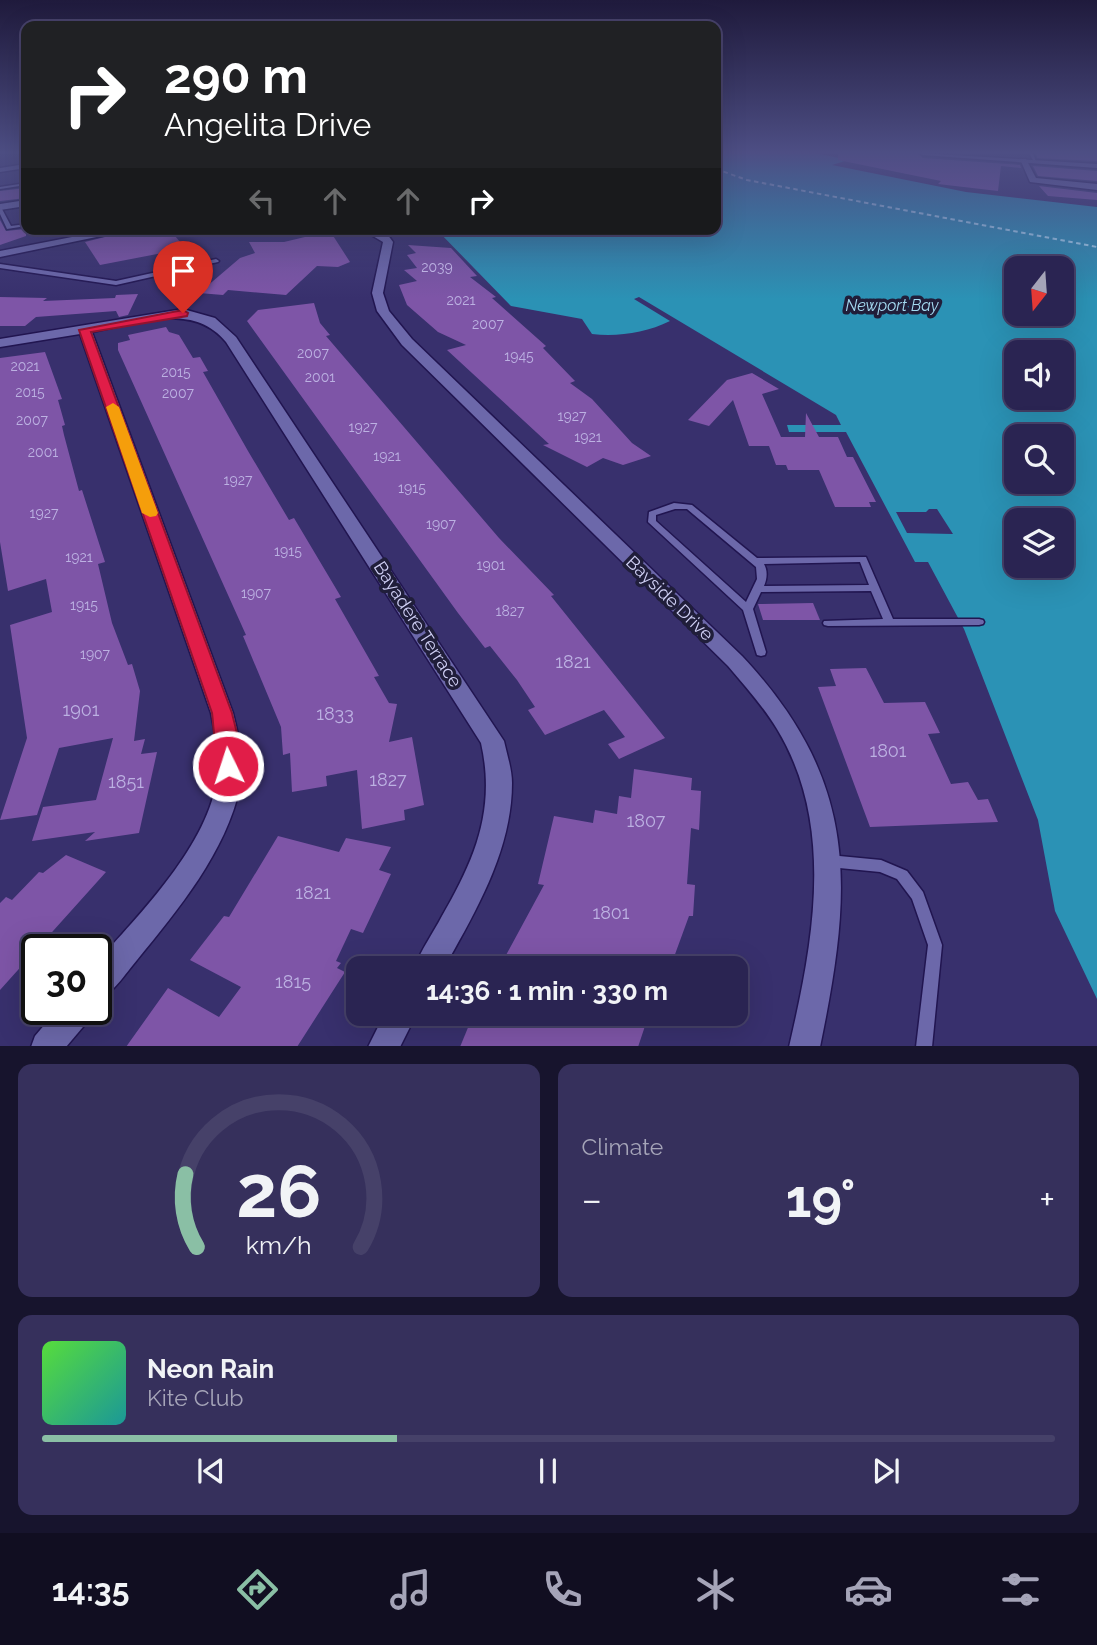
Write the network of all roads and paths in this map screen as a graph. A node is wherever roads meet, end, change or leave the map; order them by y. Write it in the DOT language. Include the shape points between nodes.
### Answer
graph roads {
  1 [pos="21,204"];
  2 [pos="0,208"];
  3 [pos="21,226"];
  4 [pos="73,235"];
  5 [pos="380,235"];
  6 [pos="0,254"];
  7 [pos="216,261"];
  8 [pos="0,266"];
  9 [pos="85,330"];
  10 [pos="0,343"];
  11 [pos="754,561"];
  12 [pos="875,588"];
  13 [pos="758,589"];
  14 [pos="748,609"];
  15 [pos="890,622"];
  16 [pos="979,622"];
  17 [pos="828,623"];
  18 [pos="761,652"];
  19 [pos="830,861"];
  20 [pos="435,956"];
  21 [pos="112,967"];
  22 [pos="64,1025"];
  23 [pos="395,1026"];
  24 [pos="46,1046"];
  25 [pos="383,1046"];
  26 [pos="804,1046"];
  27 [pos="924,1046"];
  1 -- 2 [label="street"];
  2 -- 3 [label="lane" via="9,228"];
  4 -- 6 [label="street"];
  5 -- 19 [label="street, Bayside Drive" via="388,249 378,280 379,305 407,342 763,692 792,734 818,796"];
  7 -- 8 [label="lane" via="116,283"];
  9 -- 10 [label="street"];
  9 -- 20 [label="street, Bayadere Terrace" via="164,315 199,315 218,323 492,741 500,782 494,832 465,902"];
  9 -- 21 [label="street" via="222,713 229,745 228,787 204,849"];
  11 -- 12 [label="lane" via="863,559"];
  11 -- 13 [label="lane" via="764,572"];
  11 -- 14 [label="lane" via="689,508 674,506 650,518"];
  12 -- 13 [label="lane"];
  12 -- 15 [label="lane"];
  13 -- 14 [label="lane"];
  14 -- 18 [label="lane"];
  15 -- 16 [label="lane"];
  15 -- 17 [label="lane"];
  19 -- 26 [label="street, Bayside Drive" via="825,940"];
  19 -- 27 [label="lane" via="881,866 902,875 918,895 935,945"];
  22 -- 24 [label="street"];
  23 -- 25 [label="street"];
}
